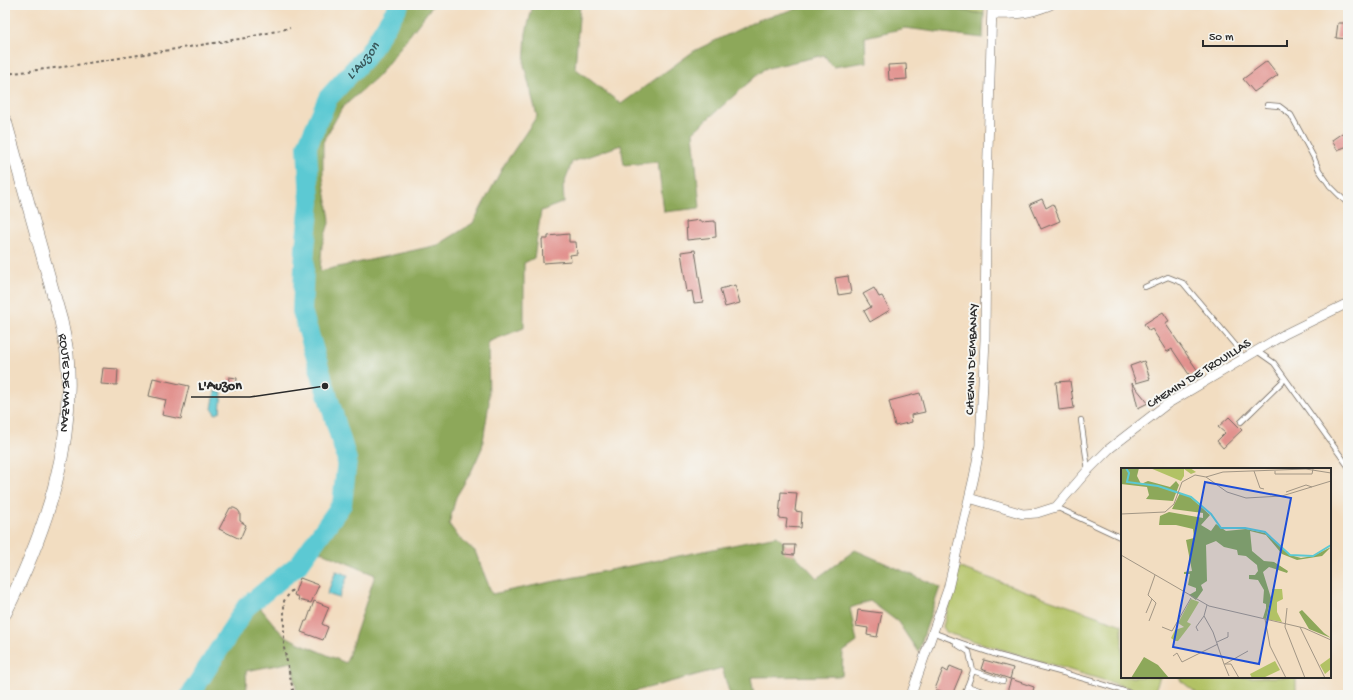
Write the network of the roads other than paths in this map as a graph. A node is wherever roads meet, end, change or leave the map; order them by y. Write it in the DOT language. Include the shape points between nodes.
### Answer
graph roads {
  1 [pos="1050,5"];
  2 [pos="992,9"];
  3 [pos="1268,105"];
  4 [pos="5,121"];
  5 [pos="1348,204"];
  6 [pos="1145,287"];
  7 [pos="1348,303"];
  8 [pos="1257,351"];
  9 [pos="1244,359"];
  10 [pos="1285,379"];
  11 [pos="1081,420"];
  12 [pos="1241,422"];
  13 [pos="1348,466"];
  14 [pos="1088,470"];
  15 [pos="969,498"];
  16 [pos="1056,506"];
  17 [pos="1121,538"];
  18 [pos="5,613"];
  19 [pos="933,632"];
  20 [pos="952,641"];
  21 [pos="973,671"];
  22 [pos="1003,680"];
  23 [pos="967,686"];
  24 [pos="911,695"];
  25 [pos="964,695"];
  26 [pos="994,695"];
  27 [pos="1135,695"];
  1 -- 2 [label="street" via="1020,14"];
  2 -- 15 [label="street, CHEMIN D'EMBANAY" via="985,340 980,446"];
  3 -- 5 [label="lane" via="1280,106 1291,115 1319,170 1330,186"];
  4 -- 18 [label="main road, ROUTE DE MAZAN" via="61,321 69,380 66,434 49,508 29,562"];
  6 -- 9 [label="lane" via="1168,277 1184,283"];
  7 -- 8 [label="street, CHEMIN DE TROUILLAS"];
  8 -- 9 [label="street, CHEMIN DE TROUILLAS"];
  8 -- 10 [label="lane" via="1274,363"];
  9 -- 14 [label="street, CHEMIN DE TROUILLAS" via="1167,404 1109,449"];
  10 -- 12 [label="lane"];
  10 -- 13 [label="lane"];
  11 -- 14 [label="lane"];
  14 -- 16 [label="street, CHEMIN DE TROUILLAS"];
  15 -- 16 [label="street" via="1023,514"];
  15 -- 19 [label="street, CHEMIN D'EMBANAY" via="948,589"];
  16 -- 17 [label="lane"];
  19 -- 20 [label="lane"];
  19 -- 24 [label="street, CHEMIN D'EMBANAY"];
  20 -- 21 [label="lane" via="969,652"];
  20 -- 27 [label="lane"];
  21 -- 22 [label="lane"];
  21 -- 23 [label="lane"];
  23 -- 25 [label="lane"];
  23 -- 26 [label="lane"];
}
